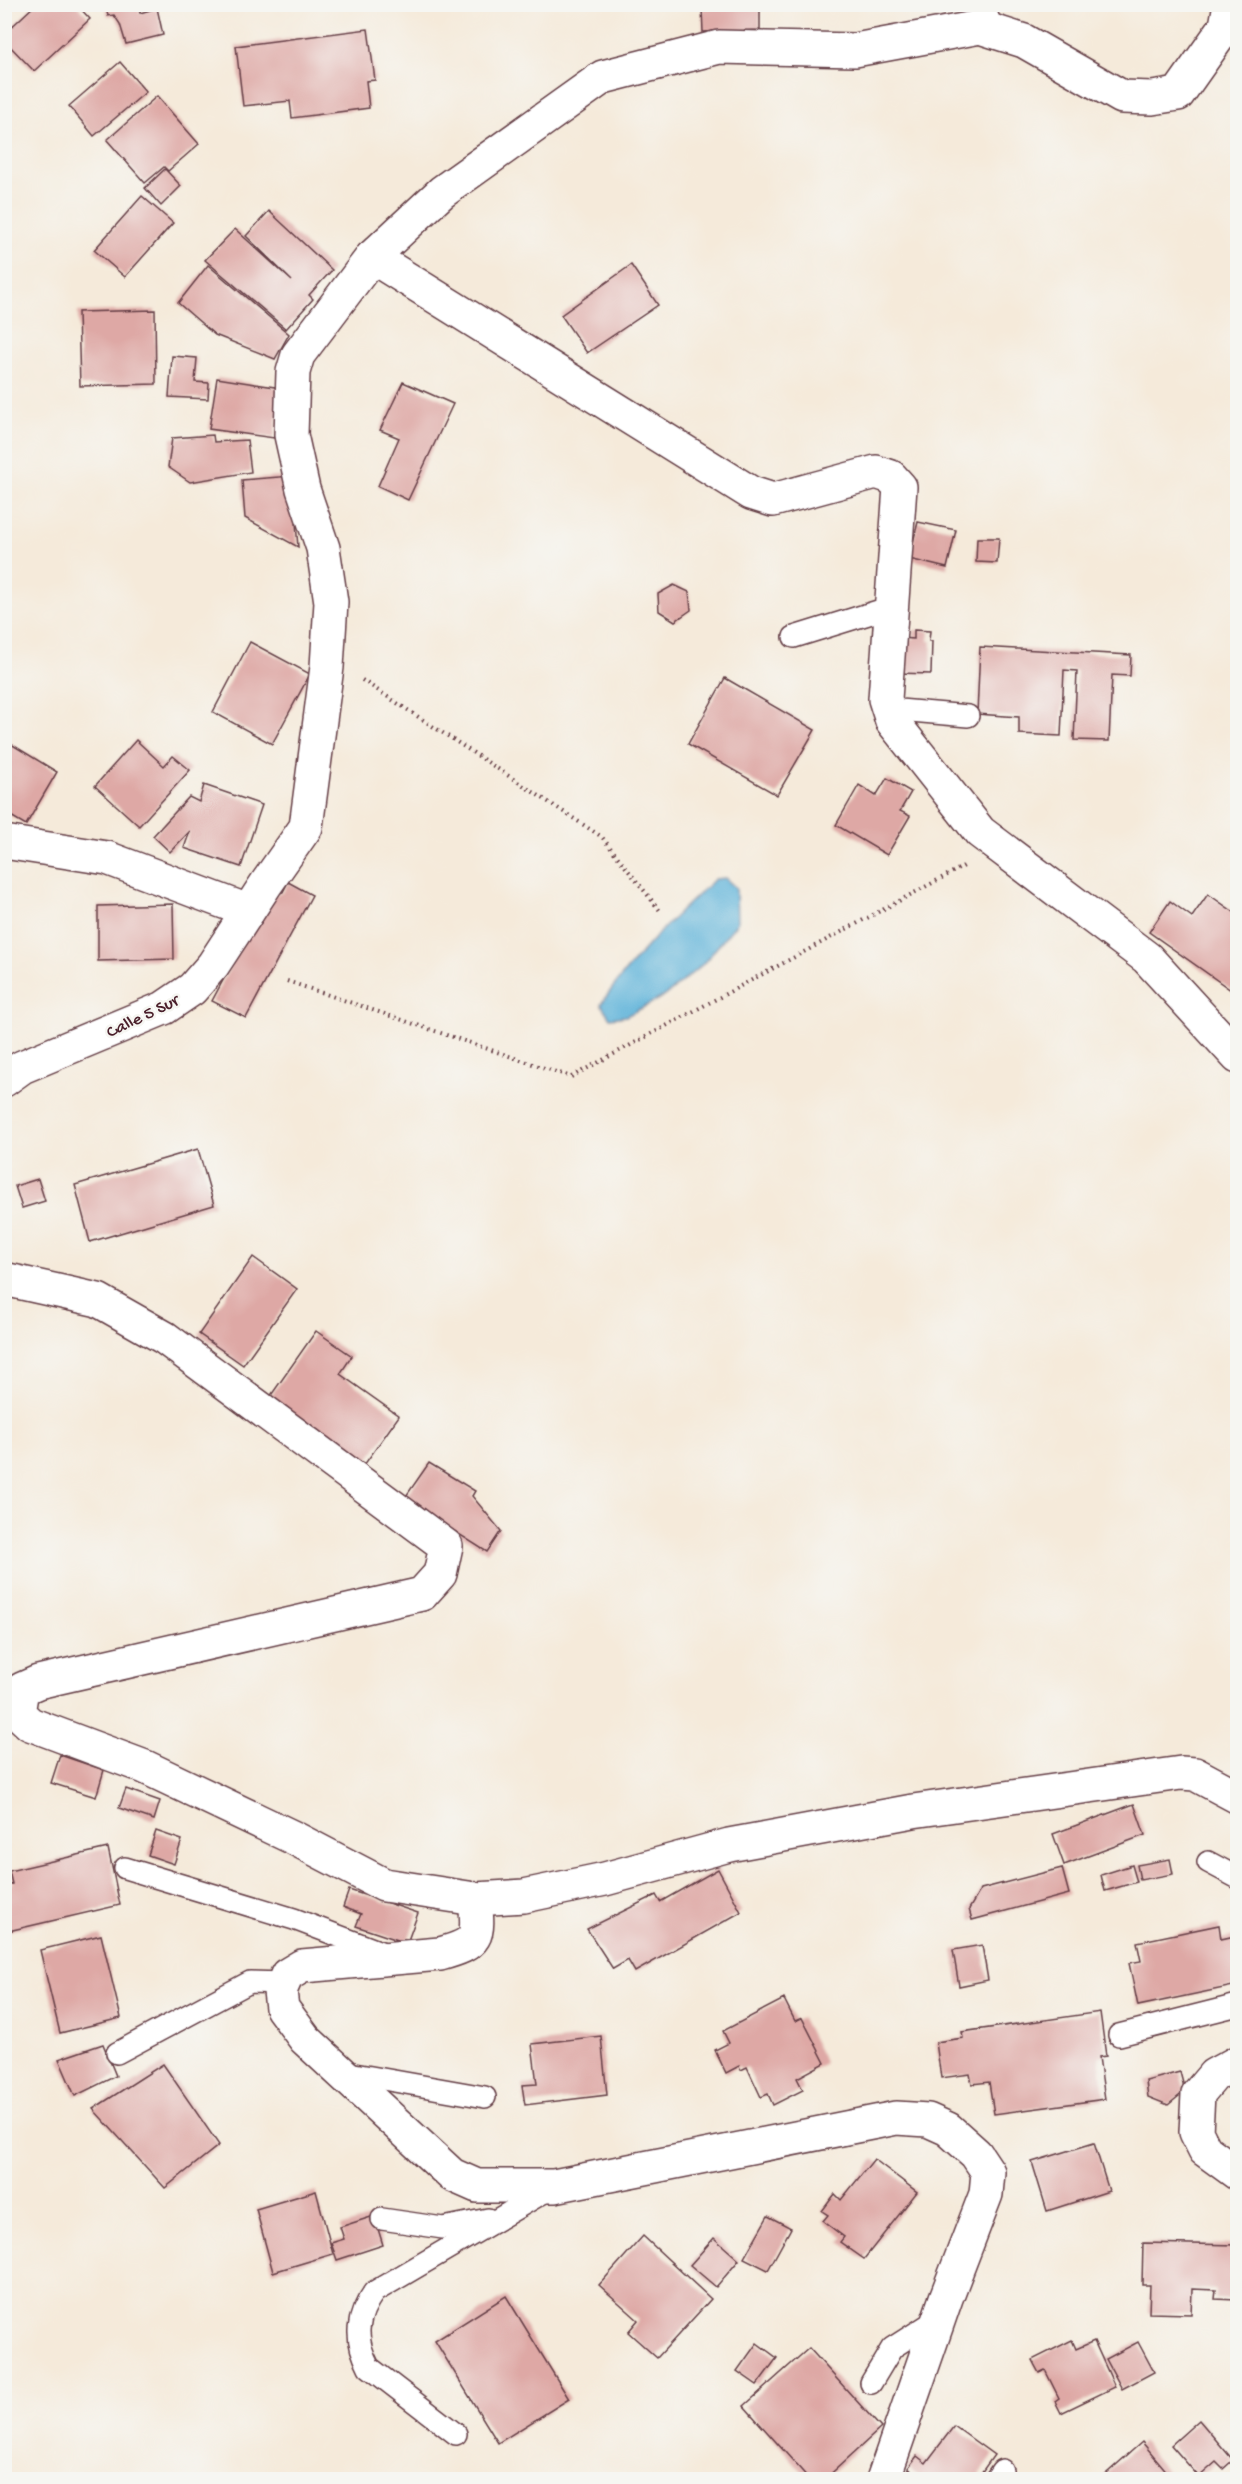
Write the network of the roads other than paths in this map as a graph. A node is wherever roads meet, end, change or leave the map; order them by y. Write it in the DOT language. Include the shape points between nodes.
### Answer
graph roads {
  1 [pos="1230,4"];
  2 [pos="988,18"];
  3 [pos="372,257"];
  4 [pos="891,607"];
  5 [pos="794,637"];
  6 [pos="888,709"];
  7 [pos="968,716"];
  8 [pos="4,842"];
  9 [pos="248,911"];
  10 [pos="1238,1057"];
  11 [pos="4,1080"];
  12 [pos="4,1279"];
  13 [pos="1238,1797"];
  14 [pos="1208,1862"];
  15 [pos="125,1868"];
  16 [pos="1238,1878"];
  17 [pos="475,1899"];
  18 [pos="396,1957"];
  19 [pos="283,1983"];
  20 [pos="1238,2005"];
  21 [pos="1119,2035"];
  22 [pos="117,2053"];
  23 [pos="1238,2062"];
  24 [pos="342,2072"];
  25 [pos="484,2097"];
  26 [pos="1238,2174"];
  27 [pos="555,2186"];
  28 [pos="503,2216"];
  29 [pos="382,2219"];
  30 [pos="939,2318"];
  31 [pos="871,2383"];
  32 [pos="456,2434"];
  33 [pos="883,2480"];
  1 -- 2 [label="street, Calle 5 Sur" via="1226,26 1178,94 1152,98 1122,97"];
  2 -- 3 [label="street, Calle 5 Sur" via="980,27 855,50 719,47 603,76 442,192"];
  3 -- 4 [label="street" via="750,493 773,500 876,472 891,477 900,488"];
  3 -- 9 [label="street, Calle 5 Sur" via="297,356 293,372 291,435 303,489 323,548 330,602 327,656 306,827"];
  4 -- 5 [label="lane"];
  4 -- 6 [label="street" via="885,699"];
  6 -- 7 [label="lane"];
  6 -- 10 [label="street" via="892,721 980,832 1147,958"];
  8 -- 9 [label="street" via="107,858"];
  9 -- 11 [label="street, Calle 5 Sur" via="213,965 192,989 164,1008 22,1067"];
  12 -- 17 [label="street" via="98,1300 165,1338 446,1546 440,1574 422,1594 38,1682 22,1689 18,1713 30,1724 145,1767 384,1885"];
  13 -- 17 [label="street" via="1195,1774 1181,1773 914,1811 729,1845 605,1880 524,1896"];
  14 -- 16 [label="lane"];
  15 -- 18 [label="lane" via="294,1920"];
  17 -- 18 [label="street" via="478,1928 472,1941 440,1954"];
  18 -- 19 [label="street" via="302,1966 286,1975"];
  19 -- 22 [label="lane" via="250,1982"];
  19 -- 24 [label="street" via="282,2008 305,2039"];
  20 -- 21 [label="lane"];
  23 -- 26 [label="street" via="1214,2075 1198,2094 1196,2132 1205,2151"];
  24 -- 25 [label="lane"];
  24 -- 27 [label="street" via="452,2175 477,2186"];
  27 -- 28 [label="lane"];
  27 -- 30 [label="street" via="896,2118 928,2120 948,2129 976,2154 988,2172 986,2194"];
  28 -- 29 [label="lane" via="443,2228"];
  28 -- 32 [label="lane" via="374,2292 358,2328 369,2367"];
  30 -- 31 [label="lane" via="892,2348"];
  30 -- 33 [label="street"];
}
